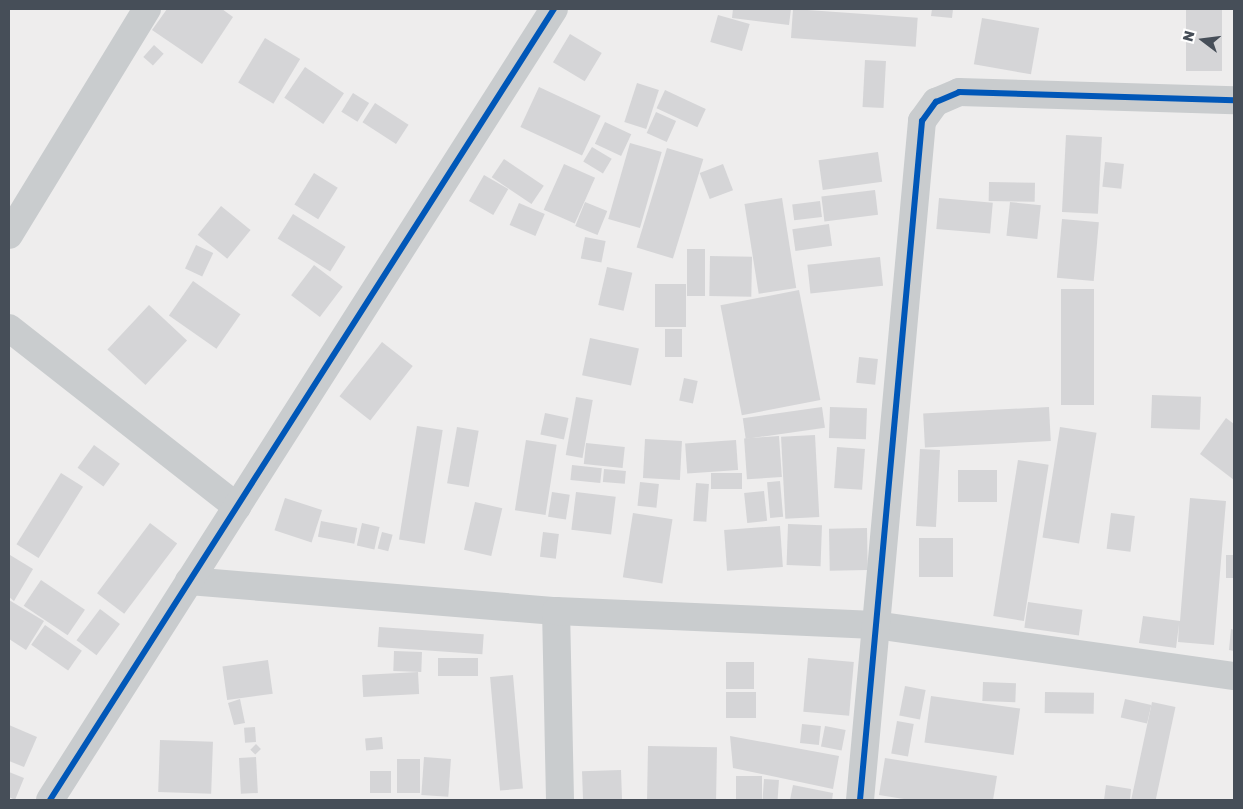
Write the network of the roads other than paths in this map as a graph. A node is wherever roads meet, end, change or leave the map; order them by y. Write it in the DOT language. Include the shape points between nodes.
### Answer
graph roads {
  1 [pos="147,9"];
  2 [pos="554,9"];
  3 [pos="1234,100"];
  4 [pos="9,235"];
  5 [pos="9,328"];
  6 [pos="237,507"];
  7 [pos="189,581"];
  8 [pos="556,611"];
  9 [pos="875,625"];
  10 [pos="1234,676"];
  11 [pos="50,800"];
  12 [pos="560,800"];
  13 [pos="860,800"];
  1 -- 4 [label="street"];
  2 -- 6 [label="street"];
  3 -- 9 [label="street" via="959,92 936,102 922,121"];
  5 -- 6 [label="street"];
  6 -- 7 [label="street"];
  7 -- 8 [label="street"];
  7 -- 11 [label="street"];
  8 -- 9 [label="street"];
  8 -- 12 [label="street"];
  9 -- 10 [label="street"];
  9 -- 13 [label="street"];
}
